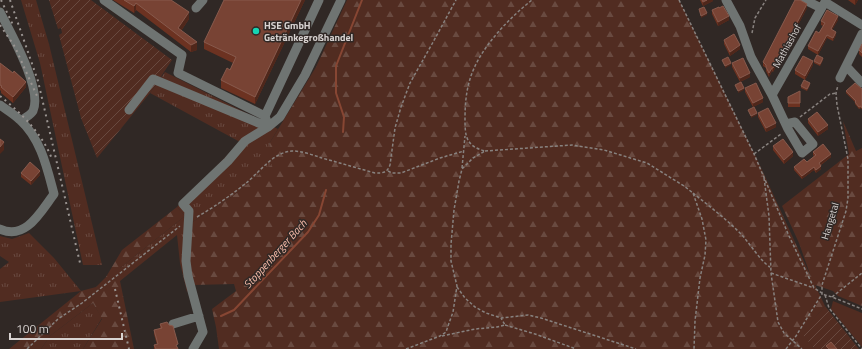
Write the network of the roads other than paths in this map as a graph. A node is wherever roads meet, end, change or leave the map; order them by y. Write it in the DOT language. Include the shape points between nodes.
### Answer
graph roads {
  1 [pos="104,0"];
  2 [pos="203,0"];
  3 [pos="319,0"];
  4 [pos="341,0"];
  5 [pos="726,0"];
  6 [pos="805,0"];
  7 [pos="196,8"];
  8 [pos="821,8"];
  9 [pos="0,12"];
  10 [pos="862,25"];
  11 [pos="862,34"];
  12 [pos="846,66"];
  13 [pos="289,67"];
  14 [pos="305,75"];
  15 [pos="840,78"];
  16 [pos="862,83"];
  17 [pos="772,95"];
  18 [pos="0,105"];
  19 [pos="129,110"];
  20 [pos="265,116"];
  21 [pos="21,121"];
  22 [pos="790,125"];
  23 [pos="268,127"];
  24 [pos="0,229"];
  25 [pos="199,316"];
  26 [pos="174,324"];
  27 [pos="193,349"];
  1 -- 20 [label="street" via="182,55 178,73"];
  2 -- 7 [label="street"];
  3 -- 13 [label="street"];
  4 -- 14 [label="street"];
  5 -- 17 [label="street, Mathiashof" via="740,26 751,57"];
  6 -- 8 [label="street"];
  8 -- 10 [label="street" via="825,2"];
  8 -- 17 [label="street, Mathiashof"];
  9 -- 21 [label="street" via="26,64 35,101 32,112"];
  11 -- 12 [label="street"];
  12 -- 15 [label="street"];
  12 -- 16 [label="street"];
  13 -- 14 [label="street"];
  13 -- 20 [label="street"];
  14 -- 23 [label="street" via="280,117"];
  17 -- 22 [label="street, Mathiashof"];
  18 -- 21 [label="street"];
  19 -- 23 [label="street" via="153,79"];
  20 -- 23 [label="street"];
  21 -- 24 [label="street" via="36,140 44,157 54,194 27,228 16,232"];
  23 -- 25 [label="street" via="245,141 184,204 189,211 186,261 188,276"];
  25 -- 26 [label="street"];
  25 -- 27 [label="street" via="203,332"];
}
